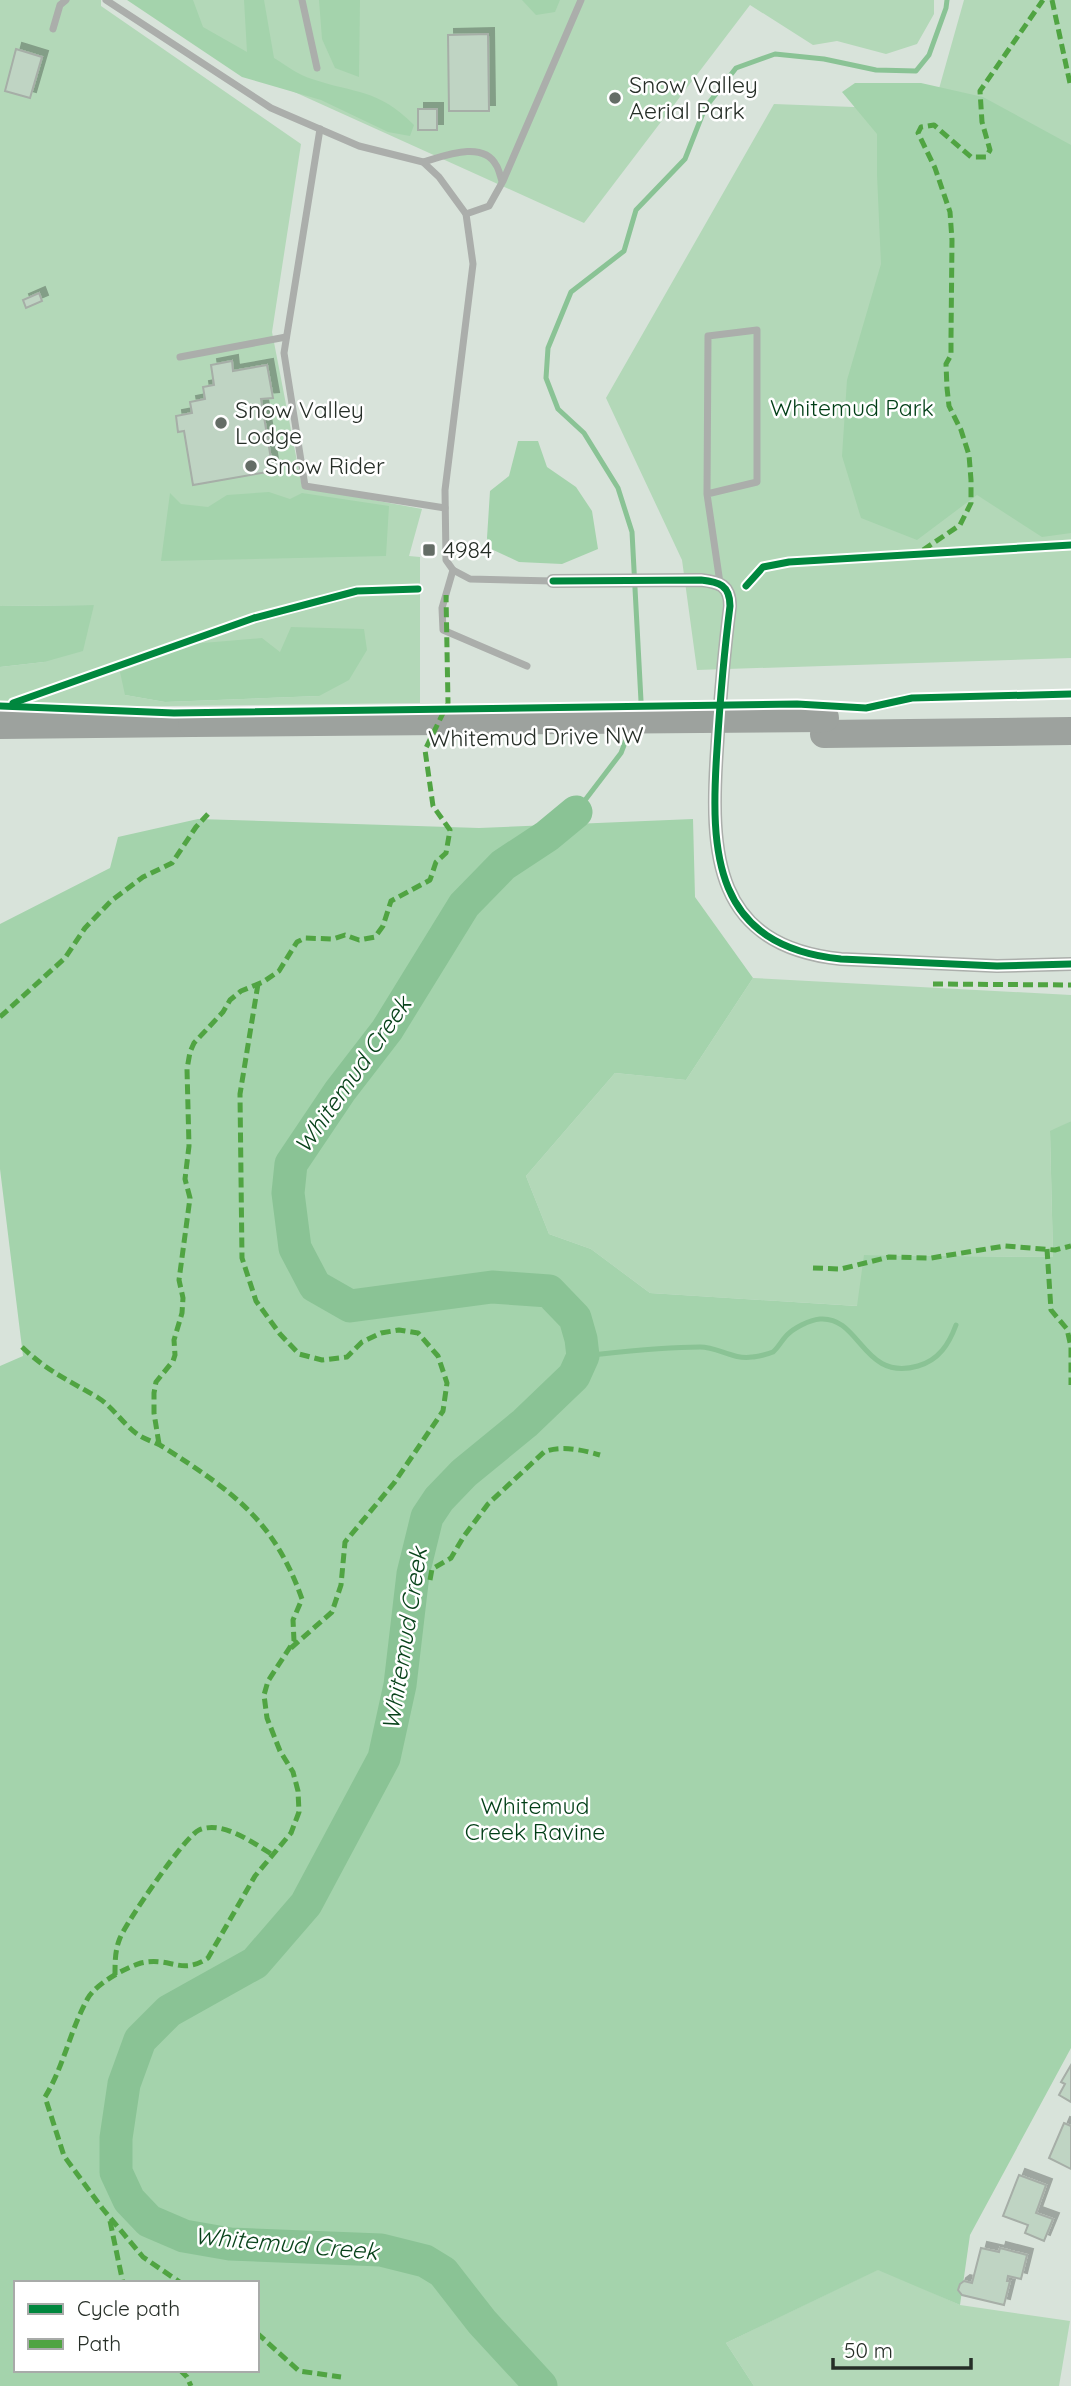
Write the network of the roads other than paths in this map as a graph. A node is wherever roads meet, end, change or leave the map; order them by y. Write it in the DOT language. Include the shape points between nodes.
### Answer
graph roads {
  1 [pos="66,0"];
  2 [pos="106,0"];
  3 [pos="302,0"];
  4 [pos="581,0"];
  5 [pos="53,29"];
  6 [pos="317,68"];
  7 [pos="320,129"];
  8 [pos="424,162"];
  9 [pos="502,181"];
  10 [pos="466,214"];
  11 [pos="286,337"];
  12 [pos="180,357"];
  13 [pos="707,494"];
  14 [pos="445,508"];
  15 [pos="453,570"];
  16 [pos="553,581"];
  17 [pos="720,583"];
  18 [pos="527,666"];
  19 [pos="1071,716"];
  20 [pos="0,725"];
  21 [pos="825,726"];
  22 [pos="1071,731"];
  23 [pos="192,732"];
  24 [pos="0,745"];
  25 [pos="1071,964"];
  1 -- 5 [label="lane"];
  2 -- 7 [label="lane" via="271,108"];
  3 -- 6 [label="lane"];
  4 -- 9 [label="lane"];
  7 -- 8 [label="lane" via="359,146"];
  7 -- 11 [label="lane"];
  8 -- 9 [label="lane" via="460,152 486,155 496,163"];
  8 -- 10 [label="lane"];
  9 -- 10 [label="lane" via="489,206"];
  10 -- 14 [label="lane" via="473,264"];
  11 -- 12 [label="lane"];
  11 -- 14 [label="lane" via="284,353 305,486"];
  13 -- 13 [label="lane" via="708,336 757,330 757,482"];
  13 -- 17 [label="lane"];
  14 -- 15 [label="lane" via="446,560"];
  15 -- 16 [label="lane" via="470,579"];
  15 -- 18 [label="lane" via="442,608 443,630"];
  16 -- 17 [label="street"];
  17 -- 25 [label="street" via="730,594 713,806 724,880 748,920 777,942 820,957"];
  19 -- 21 [label="highway, Whitemud Drive NW"];
  20 -- 23 [label="highway, Whitemud Drive NW"];
  21 -- 22 [label="highway, Whitemud Drive NW"];
  21 -- 23 [label="highway, Whitemud Drive NW, bridge"];
  23 -- 24 [label="highway, Whitemud Drive NW"];
}
